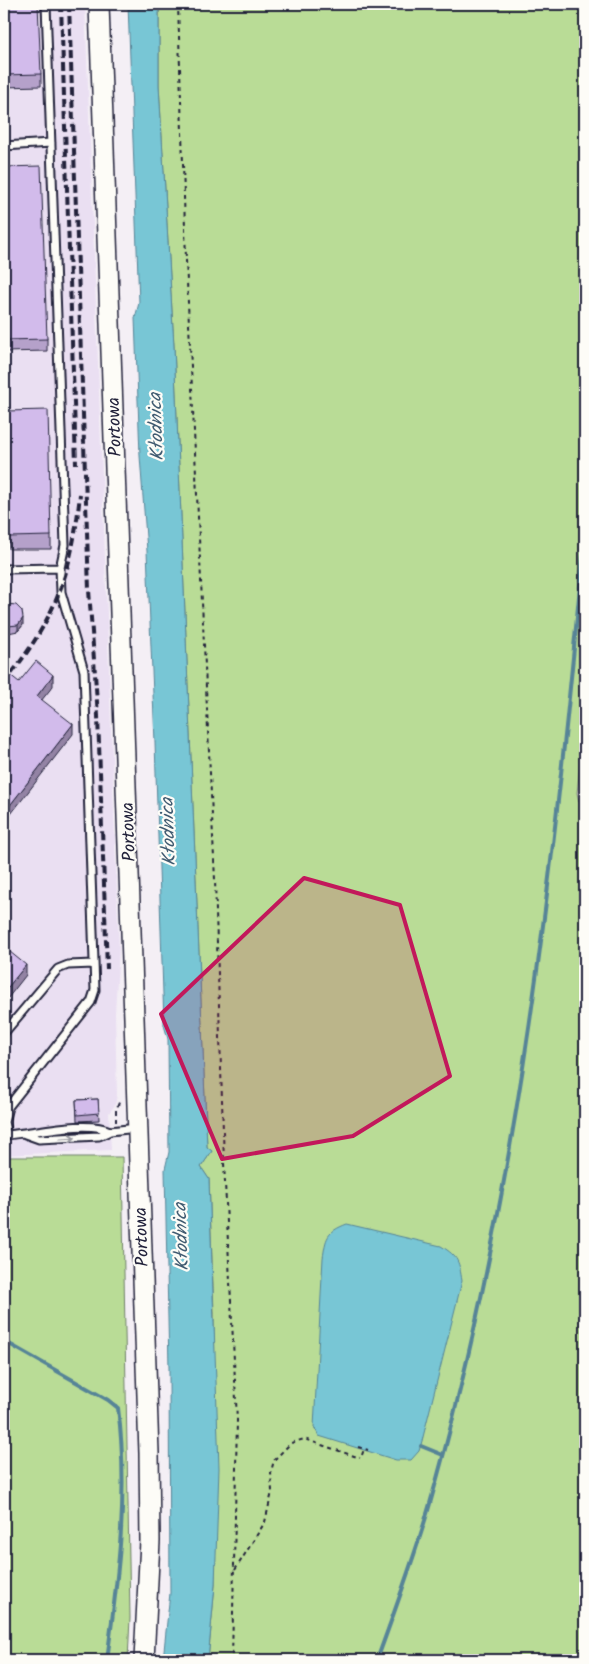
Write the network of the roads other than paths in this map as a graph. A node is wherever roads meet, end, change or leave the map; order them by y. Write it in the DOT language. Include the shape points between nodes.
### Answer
graph roads {
  1 [pos="46,4"];
  2 [pos="99,4"];
  3 [pos="51,143"];
  4 [pos="4,146"];
  5 [pos="60,568"];
  6 [pos="4,569"];
  7 [pos="94,964"];
  8 [pos="4,1034"];
  9 [pos="138,1128"];
  10 [pos="5,1135"];
  11 [pos="144,1660"];
  1 -- 3 [label="lane"];
  2 -- 9 [label="street, Portowa"];
  3 -- 4 [label="lane"];
  3 -- 5 [label="lane" via="65,545"];
  5 -- 6 [label="lane"];
  5 -- 7 [label="lane" via="61,592 84,672"];
  7 -- 8 [label="lane" via="68,965 58,969"];
  7 -- 10 [label="lane" via="92,1002 8,1107"];
  9 -- 10 [label="lane" via="110,1131 103,1136 39,1139 25,1134"];
  9 -- 11 [label="street, Portowa" via="150,1463"];
}
